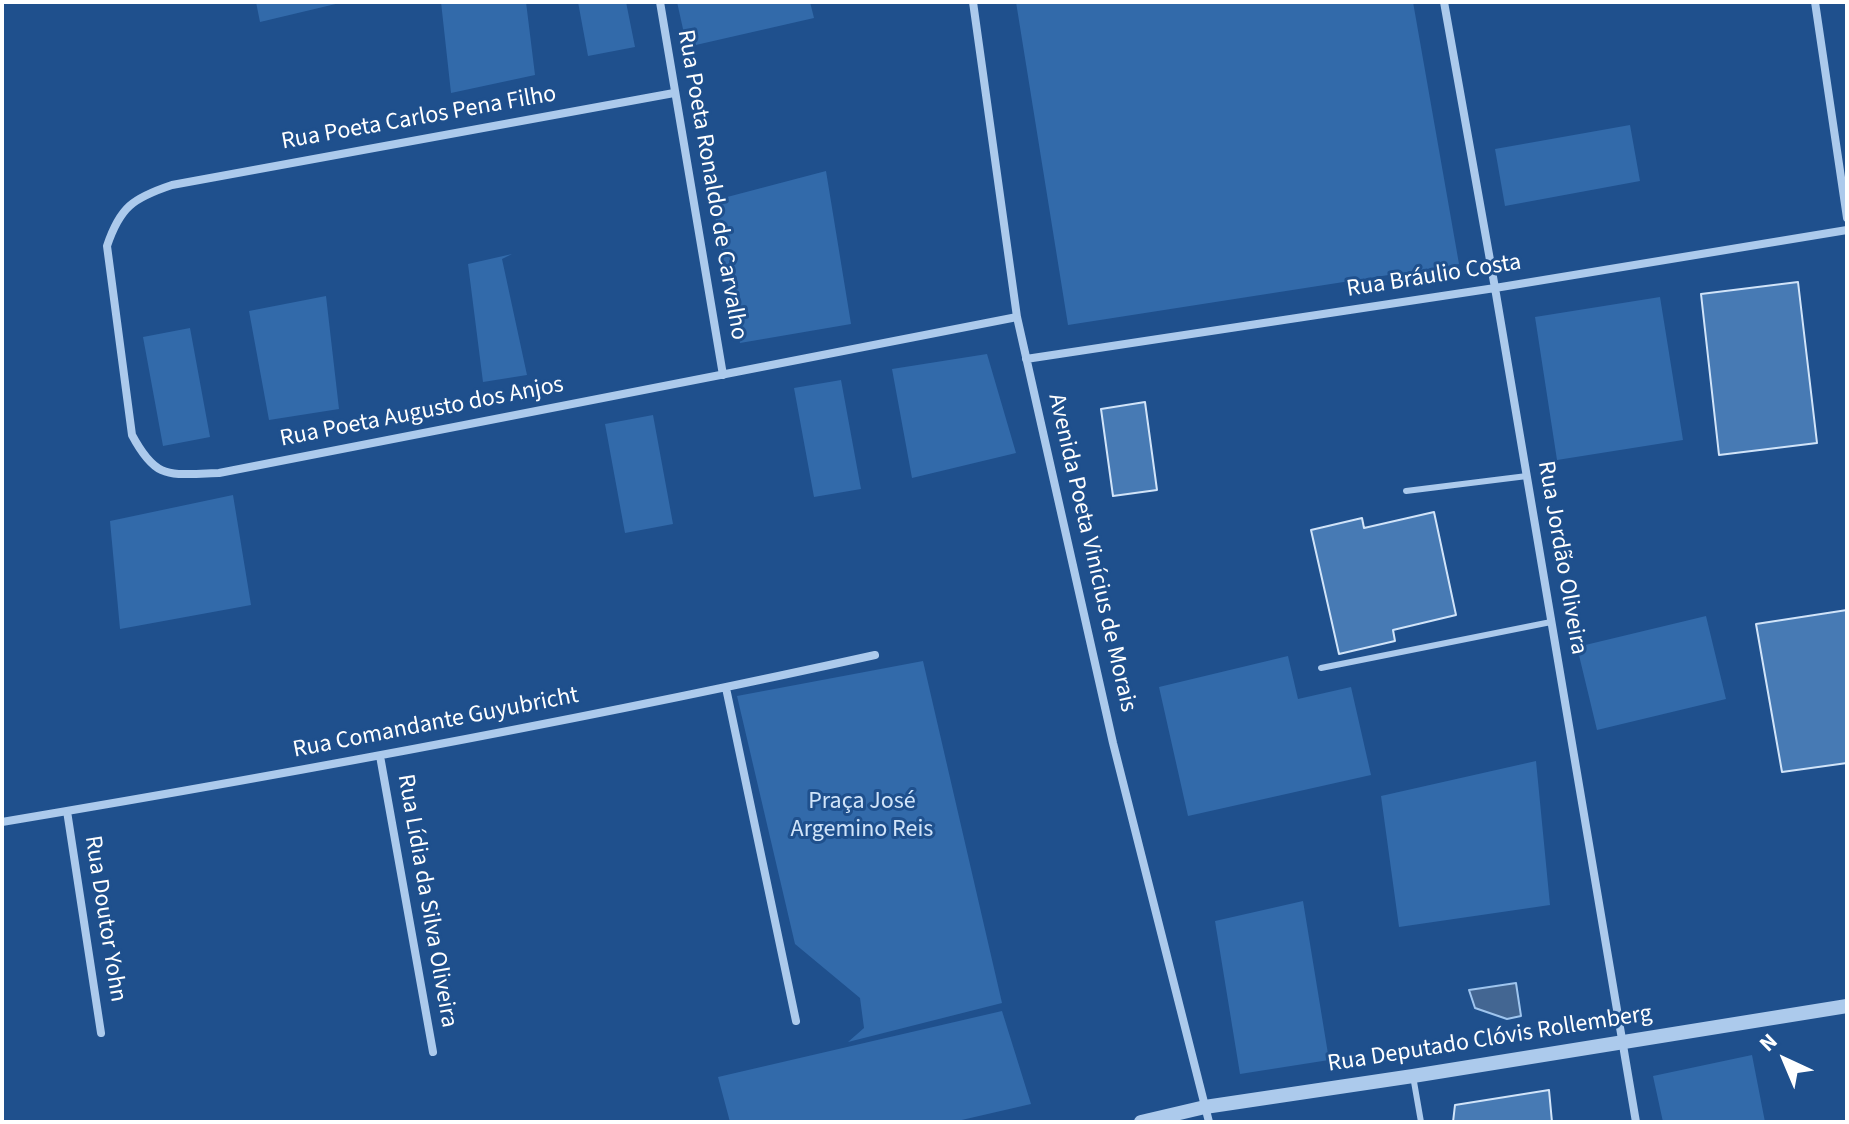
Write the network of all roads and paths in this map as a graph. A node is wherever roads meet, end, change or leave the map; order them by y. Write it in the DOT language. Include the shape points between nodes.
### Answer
graph roads {
  1 [pos="660,2"];
  2 [pos="973,2"];
  3 [pos="1444,2"];
  4 [pos="1815,2"];
  5 [pos="674,93"];
  6 [pos="172,185"];
  7 [pos="1847,218"];
  8 [pos="1847,230"];
  9 [pos="1495,288"];
  10 [pos="1017,317"];
  11 [pos="1026,359"];
  12 [pos="723,375"];
  13 [pos="1527,476"];
  14 [pos="1406,491"];
  15 [pos="1551,622"];
  16 [pos="875,655"];
  17 [pos="1321,668"];
  18 [pos="726,688"];
  19 [pos="380,756"];
  20 [pos="67,811"];
  21 [pos="2,822"];
  22 [pos="1847,1006"];
  23 [pos="796,1021"];
  24 [pos="101,1033"];
  25 [pos="1622,1041"];
  26 [pos="433,1052"];
  27 [pos="1413,1076"];
  28 [pos="1205,1107"];
  29 [pos="1141,1122"];
  30 [pos="1209,1122"];
  31 [pos="1421,1122"];
  32 [pos="1636,1122"];
  1 -- 5 [label="street, Rua Poeta Ronaldo de Carvalho"];
  2 -- 10 [label="street, Avenida Poeta Vinícius de Morais"];
  3 -- 9 [label="street, Rua Jordão Oliveira"];
  4 -- 7 [label="street"];
  5 -- 6 [label="street, Rua Poeta Carlos Pena Filho"];
  5 -- 12 [label="street, Rua Poeta Ronaldo de Carvalho"];
  6 -- 12 [label="street, Rua Poeta Augusto dos Anjos" via="143,195 124,209 107,246 132,435 155,468 176,474 219,473"];
  8 -- 9 [label="street, Rua Bráulio Costa"];
  9 -- 11 [label="street, Rua Bráulio Costa"];
  9 -- 13 [label="street, Rua Jordão Oliveira"];
  10 -- 11 [label="street, Avenida Poeta Vinícius de Morais"];
  10 -- 12 [label="street, Rua Poeta Augusto dos Anjos"];
  11 -- 28 [label="street, Avenida Poeta Vinícius de Morais" via="1113,743"];
  13 -- 14 [label="lane"];
  13 -- 15 [label="street, Rua Jordão Oliveira"];
  15 -- 17 [label="lane"];
  15 -- 25 [label="street, Rua Jordão Oliveira"];
  16 -- 18 [label="street, Rua Comandante Guyubricht"];
  18 -- 19 [label="street, Rua Comandante Guyubricht"];
  18 -- 23 [label="street"];
  19 -- 20 [label="street, Rua Comandante Guyubricht"];
  19 -- 26 [label="street, Rua Lídia da Silva Oliveira"];
  20 -- 21 [label="street, Rua Comandante Guyubricht"];
  20 -- 24 [label="street, Rua Doutor Yohn"];
  22 -- 25 [label="street, Rua Deputado Clóvis Rollemberg"];
  25 -- 27 [label="street, Rua Deputado Clóvis Rollemberg"];
  25 -- 32 [label="street, Rua Jordão Oliveira"];
  27 -- 28 [label="street, Rua Deputado Clóvis Rollemberg"];
  27 -- 31 [label="lane"];
  28 -- 29 [label="street, Rua Deputado Clóvis Rollemberg"];
  28 -- 30 [label="street, Avenida Poeta Vinícius de Morais"];
}
